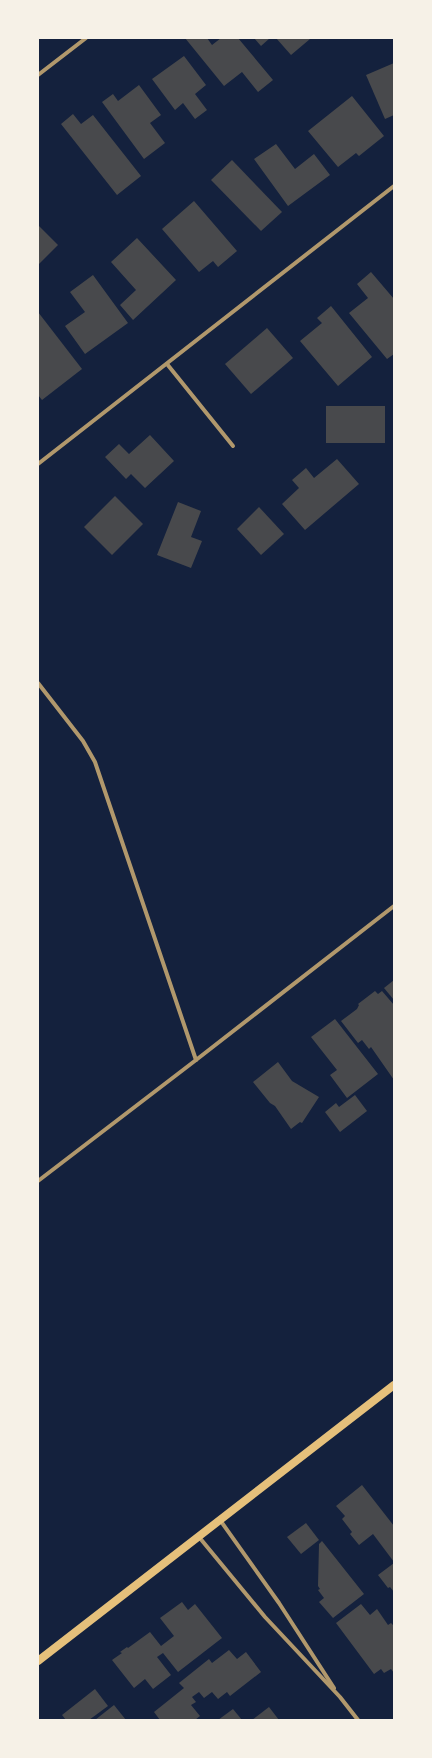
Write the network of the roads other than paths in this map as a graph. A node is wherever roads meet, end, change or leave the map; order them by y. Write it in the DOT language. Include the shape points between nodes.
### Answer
graph roads {
  1 [pos="86,38"];
  2 [pos="38,74"];
  3 [pos="394,186"];
  4 [pos="167,364"];
  5 [pos="233,446"];
  6 [pos="38,464"];
  7 [pos="38,683"];
  8 [pos="394,906"];
  9 [pos="196,1060"];
  10 [pos="38,1181"];
  11 [pos="394,1385"];
  12 [pos="220,1520"];
  13 [pos="198,1537"];
  14 [pos="38,1661"];
  15 [pos="340,1697"];
  16 [pos="358,1720"];
  1 -- 2 [label="street"];
  3 -- 4 [label="street"];
  4 -- 5 [label="street"];
  4 -- 6 [label="street"];
  7 -- 9 [label="street" via="83,741 95,762"];
  8 -- 9 [label="street"];
  9 -- 10 [label="street"];
  11 -- 12 [label="main road"];
  12 -- 13 [label="main road"];
  12 -- 15 [label="street" via="279,1603"];
  13 -- 14 [label="main road"];
  13 -- 15 [label="street" via="265,1617"];
  15 -- 16 [label="street"];
}
